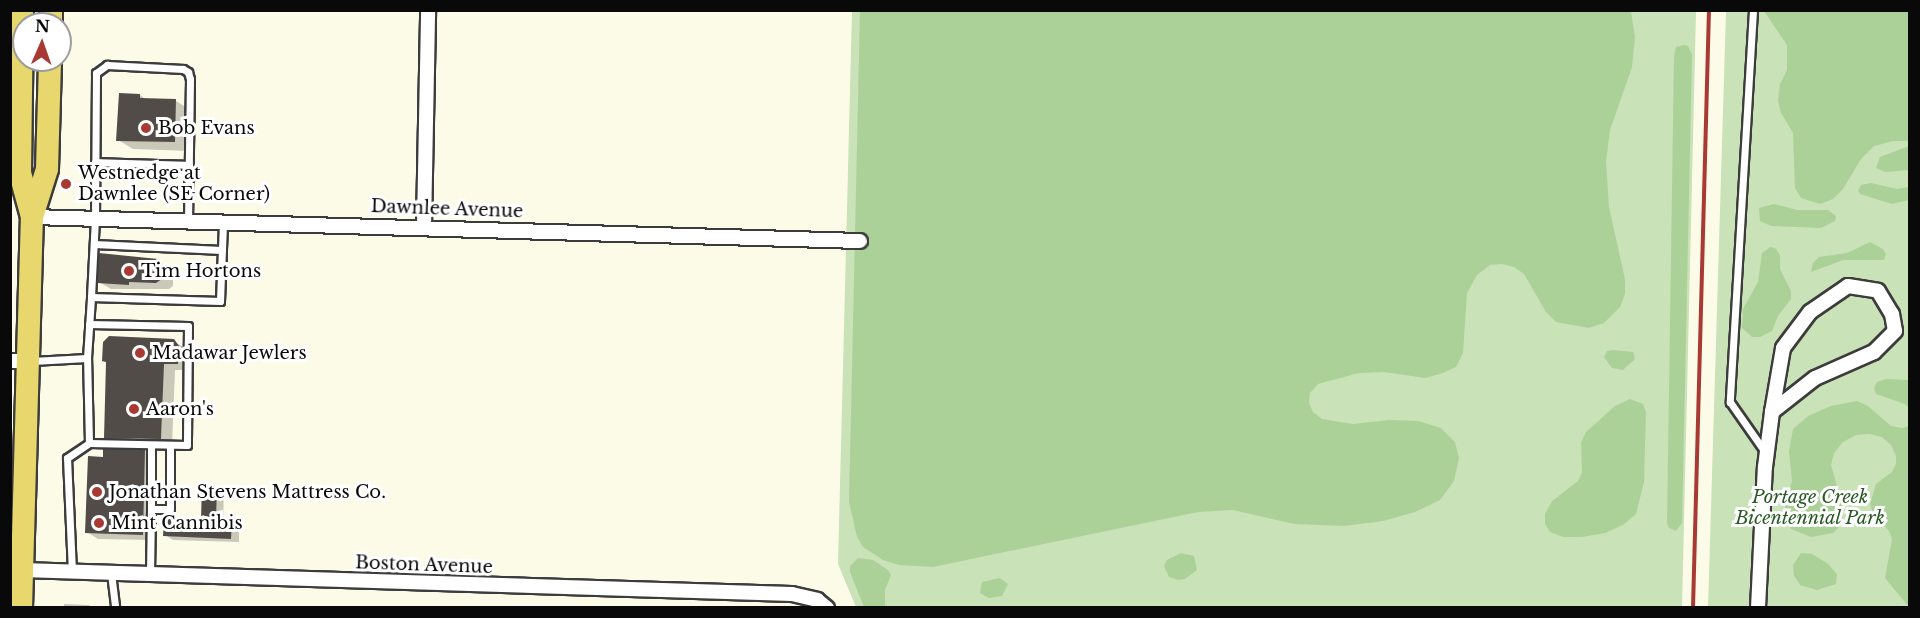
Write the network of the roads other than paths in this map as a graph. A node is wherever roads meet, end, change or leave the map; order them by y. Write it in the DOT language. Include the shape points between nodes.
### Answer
graph roads {
  1 [pos="22,10"];
  2 [pos="428,10"];
  3 [pos="1753,10"];
  4 [pos="50,72"];
  5 [pos="95,162"];
  6 [pos="189,165"];
  7 [pos="32,217"];
  8 [pos="95,219"];
  9 [pos="188,221"];
  10 [pos="223,222"];
  11 [pos="424,226"];
  12 [pos="860,241"];
  13 [pos="94,244"];
  14 [pos="222,250"];
  15 [pos="91,297"];
  16 [pos="89,324"];
  17 [pos="87,358"];
  18 [pos="20,361"];
  19 [pos="1772,412"];
  20 [pos="89,443"];
  21 [pos="151,444"];
  22 [pos="170,444"];
  23 [pos="1767,454"];
  24 [pos="151,509"];
  25 [pos="72,572"];
  26 [pos="111,573"];
  27 [pos="150,574"];
  28 [pos="18,575"];
  29 [pos="825,606"];
  30 [pos="21,608"];
  31 [pos="115,608"];
  32 [pos="1758,608"];
  1 -- 7 [label="main road" via="20,173"];
  2 -- 11 [label="street"];
  3 -- 23 [label="lane" via="1730,402"];
  4 -- 7 [label="main road" via="47,169"];
  5 -- 6 [label="lane"];
  5 -- 6 [label="lane" via="96,73 107,65 188,72"];
  5 -- 8 [label="lane"];
  6 -- 9 [label="lane"];
  7 -- 8 [label="street, Dawnlee Avenue"];
  7 -- 18 [label="main road"];
  8 -- 9 [label="street, Dawnlee Avenue"];
  8 -- 13 [label="lane"];
  9 -- 10 [label="street, Dawnlee Avenue"];
  10 -- 11 [label="street, Dawnlee Avenue"];
  10 -- 14 [label="lane"];
  11 -- 12 [label="street, Dawnlee Avenue"];
  13 -- 14 [label="lane"];
  13 -- 15 [label="lane"];
  14 -- 15 [label="lane" via="220,301"];
  15 -- 16 [label="lane"];
  16 -- 17 [label="lane"];
  16 -- 22 [label="lane" via="189,326 187,445"];
  17 -- 18 [label="lane"];
  17 -- 20 [label="lane"];
  18 -- 28 [label="main road" via="23,406"];
  19 -- 19 [label="street" via="1815,378 1874,352 1895,331 1892,314 1878,291 1848,286 1810,312 1783,348"];
  19 -- 23 [label="street"];
  20 -- 21 [label="lane"];
  20 -- 25 [label="lane" via="67,458"];
  21 -- 22 [label="lane"];
  21 -- 24 [label="lane"];
  22 -- 24 [label="lane" via="170,509"];
  23 -- 32 [label="street"];
  24 -- 27 [label="lane"];
  25 -- 26 [label="street, Boston Avenue"];
  25 -- 28 [label="street, Boston Avenue"];
  26 -- 27 [label="street, Boston Avenue"];
  26 -- 31 [label="lane"];
  27 -- 29 [label="street, Boston Avenue" via="792,594"];
  28 -- 30 [label="main road"];
}
